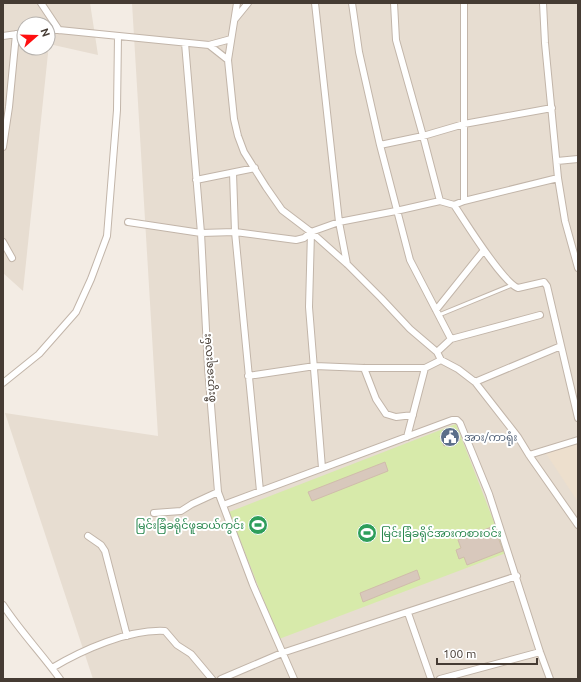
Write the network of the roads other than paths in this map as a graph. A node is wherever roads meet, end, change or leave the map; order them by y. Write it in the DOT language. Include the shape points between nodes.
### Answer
graph roads {
  1 [pos="41,3"];
  2 [pos="237,3"];
  3 [pos="248,3"];
  4 [pos="315,3"];
  5 [pos="352,3"];
  6 [pos="394,3"];
  7 [pos="464,3"];
  8 [pos="543,3"];
  9 [pos="234,20"];
  10 [pos="59,30"];
  11 [pos="16,34"];
  12 [pos="3,36"];
  13 [pos="118,36"];
  14 [pos="231,39"];
  15 [pos="186,43"];
  16 [pos="209,45"];
  17 [pos="228,60"];
  18 [pos="552,108"];
  19 [pos="464,124"];
  20 [pos="423,136"];
  21 [pos="380,145"];
  22 [pos="3,147"];
  23 [pos="578,159"];
  24 [pos="557,161"];
  25 [pos="255,168"];
  26 [pos="234,174"];
  27 [pos="558,178"];
  28 [pos="196,180"];
  29 [pos="440,201"];
  30 [pos="464,201"];
  31 [pos="454,205"];
  32 [pos="396,211"];
  33 [pos="128,222"];
  34 [pos="338,222"];
  35 [pos="235,232"];
  36 [pos="311,232"];
  37 [pos="200,233"];
  38 [pos="3,243"];
  39 [pos="484,250"];
  40 [pos="12,258"];
  41 [pos="347,264"];
  42 [pos="578,268"];
  43 [pos="512,285"];
  44 [pos="438,312"];
  45 [pos="540,315"];
  46 [pos="450,339"];
  47 [pos="561,346"];
  48 [pos="437,352"];
  49 [pos="441,360"];
  50 [pos="315,366"];
  51 [pos="364,368"];
  52 [pos="425,368"];
  53 [pos="248,376"];
  54 [pos="476,382"];
  55 [pos="3,383"];
  56 [pos="414,415"];
  57 [pos="578,418"];
  58 [pos="407,437"];
  59 [pos="578,440"];
  60 [pos="529,455"];
  61 [pos="322,468"];
  62 [pos="260,491"];
  63 [pos="218,492"];
  64 [pos="223,505"];
  65 [pos="154,513"];
  66 [pos="578,525"];
  67 [pos="88,536"];
  68 [pos="517,576"];
  69 [pos="3,605"];
  70 [pos="408,613"];
  71 [pos="127,636"];
  72 [pos="540,652"];
  73 [pos="282,653"];
  74 [pos="52,668"];
  75 [pos="60,679"];
  76 [pos="212,679"];
  77 [pos="220,679"];
  78 [pos="294,679"];
  79 [pos="431,679"];
  80 [pos="440,679"];
  81 [pos="550,679"];
  1 -- 10 [label="street"];
  2 -- 9 [label="street"];
  3 -- 9 [label="street"];
  4 -- 34 [label="street"];
  5 -- 21 [label="street" via="359,52"];
  6 -- 20 [label="street" via="396,40"];
  7 -- 19 [label="street"];
  8 -- 18 [label="street"];
  9 -- 14 [label="street"];
  10 -- 13 [label="street"];
  11 -- 12 [label="street"];
  11 -- 22 [label="street"];
  13 -- 15 [label="street"];
  13 -- 55 [label="street" via="117,110 107,236 76,312 39,354"];
  14 -- 16 [label="street"];
  14 -- 17 [label="street"];
  15 -- 16 [label="street"];
  15 -- 28 [label="street, စီးပွားရေးလမ်း"];
  16 -- 17 [label="street"];
  17 -- 25 [label="street" via="238,136 244,152"];
  18 -- 19 [label="street"];
  18 -- 24 [label="street"];
  19 -- 20 [label="street"];
  19 -- 30 [label="street"];
  20 -- 21 [label="street"];
  20 -- 29 [label="street"];
  21 -- 32 [label="street"];
  23 -- 24 [label="street"];
  24 -- 27 [label="street"];
  25 -- 26 [label="street"];
  25 -- 36 [label="street" via="282,210"];
  26 -- 28 [label="street"];
  26 -- 35 [label="street"];
  27 -- 30 [label="street"];
  27 -- 42 [label="street" via="565,221"];
  28 -- 37 [label="street, စီးပွားရေးလမ်း"];
  29 -- 31 [label="street"];
  29 -- 32 [label="street"];
  30 -- 31 [label="street"];
  31 -- 39 [label="street"];
  32 -- 34 [label="street"];
  32 -- 44 [label="street" via="410,260"];
  33 -- 37 [label="street"];
  34 -- 36 [label="street"];
  34 -- 41 [label="street"];
  35 -- 36 [label="street" via="296,240"];
  35 -- 37 [label="street"];
  35 -- 53 [label="street"];
  36 -- 41 [label="street"];
  36 -- 50 [label="street" via="309,307"];
  37 -- 63 [label="street, စီးပွားရေးလမ်း"];
  38 -- 40 [label="street"];
  39 -- 43 [label="street"];
  39 -- 44 [label="street"];
  41 -- 48 [label="street" via="410,329"];
  43 -- 44 [label="lane"];
  43 -- 47 [label="street" via="518,288 544,282"];
  44 -- 46 [label="street"];
  45 -- 46 [label="street"];
  46 -- 48 [label="street"];
  47 -- 54 [label="street"];
  47 -- 57 [label="street"];
  48 -- 49 [label="street"];
  49 -- 52 [label="street"];
  49 -- 54 [label="street"];
  50 -- 51 [label="street"];
  50 -- 53 [label="street"];
  50 -- 61 [label="street"];
  51 -- 52 [label="street"];
  51 -- 56 [label="street" via="376,399 386,414 396,417"];
  52 -- 56 [label="street"];
  53 -- 62 [label="street"];
  54 -- 60 [label="street"];
  56 -- 58 [label="street"];
  58 -- 61 [label="street"];
  58 -- 68 [label="street" via="452,420 460,423 489,494"];
  59 -- 60 [label="street"];
  60 -- 66 [label="street"];
  61 -- 62 [label="street"];
  62 -- 64 [label="street"];
  63 -- 64 [label="street, စီးပွားရေးလမ်း"];
  63 -- 65 [label="street" via="181,511"];
  64 -- 73 [label="street, စီးပွားရေးလမ်း"];
  67 -- 71 [label="street" via="105,551"];
  68 -- 70 [label="street"];
  68 -- 72 [label="street"];
  69 -- 74 [label="street"];
  70 -- 73 [label="street"];
  70 -- 79 [label="street"];
  71 -- 74 [label="street" via="90,648"];
  71 -- 76 [label="street" via="156,630 165,631 177,645 191,654"];
  72 -- 80 [label="street"];
  72 -- 81 [label="street"];
  73 -- 77 [label="street"];
  73 -- 78 [label="street, စီးပွားရေးလမ်း"];
  74 -- 75 [label="street"];
}
